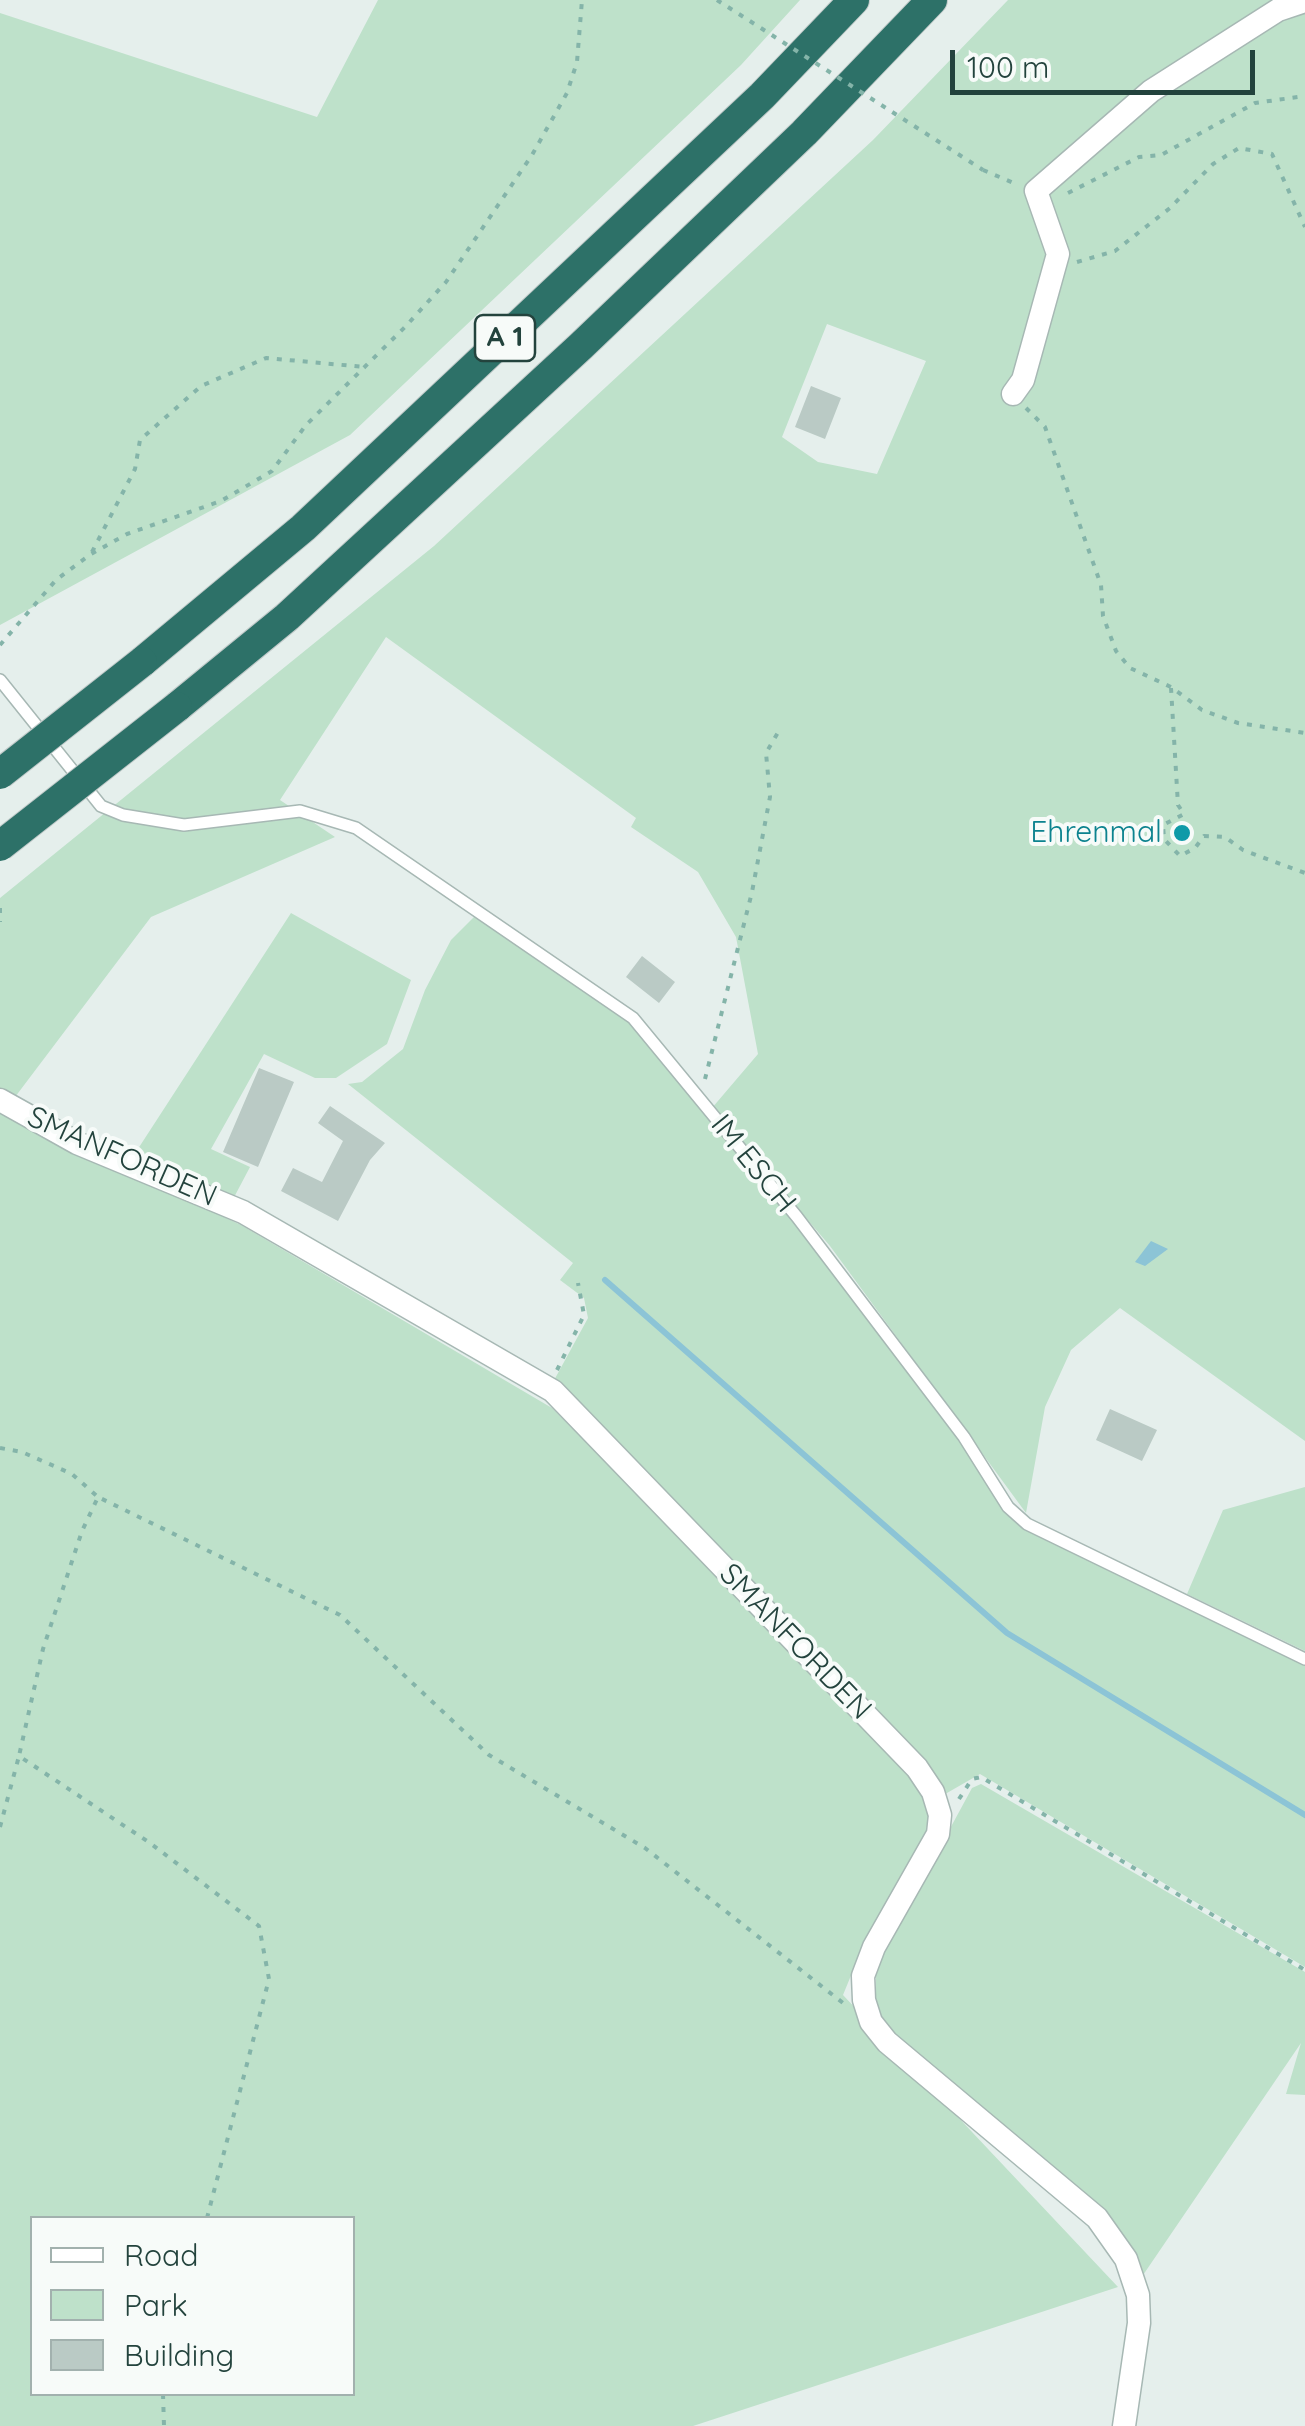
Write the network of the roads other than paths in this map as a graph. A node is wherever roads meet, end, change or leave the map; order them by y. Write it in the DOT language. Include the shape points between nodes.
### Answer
graph roads {
  1 [pos="854,0"];
  2 [pos="932,0"];
  3 [pos="1305,1"];
  4 [pos="1013,394"];
  5 [pos="0,680"];
  6 [pos="0,774"];
  7 [pos="0,846"];
  8 [pos="0,1100"];
  9 [pos="1305,1660"];
  10 [pos="1124,2426"];
  1 -- 6 [label="highway, A 1, bridge" via="762,96 303,528"];
  2 -- 7 [label="highway, A 1, bridge" via="581,346 286,617"];
  3 -- 4 [label="street" via="1278,10 1152,91 1036,191 1056,239 1057,262"];
  5 -- 9 [label="lane, IM ESCH" via="101,806 184,825 300,810 356,828 633,1018 798,1217 1008,1507 1027,1524"];
  8 -- 10 [label="street, SMANFORDEN" via="77,1143 244,1212 546,1386 917,1768 933,1792 938,1834 874,1947 864,2000 887,2042 1097,2218 1126,2259 1139,2323"];
}
